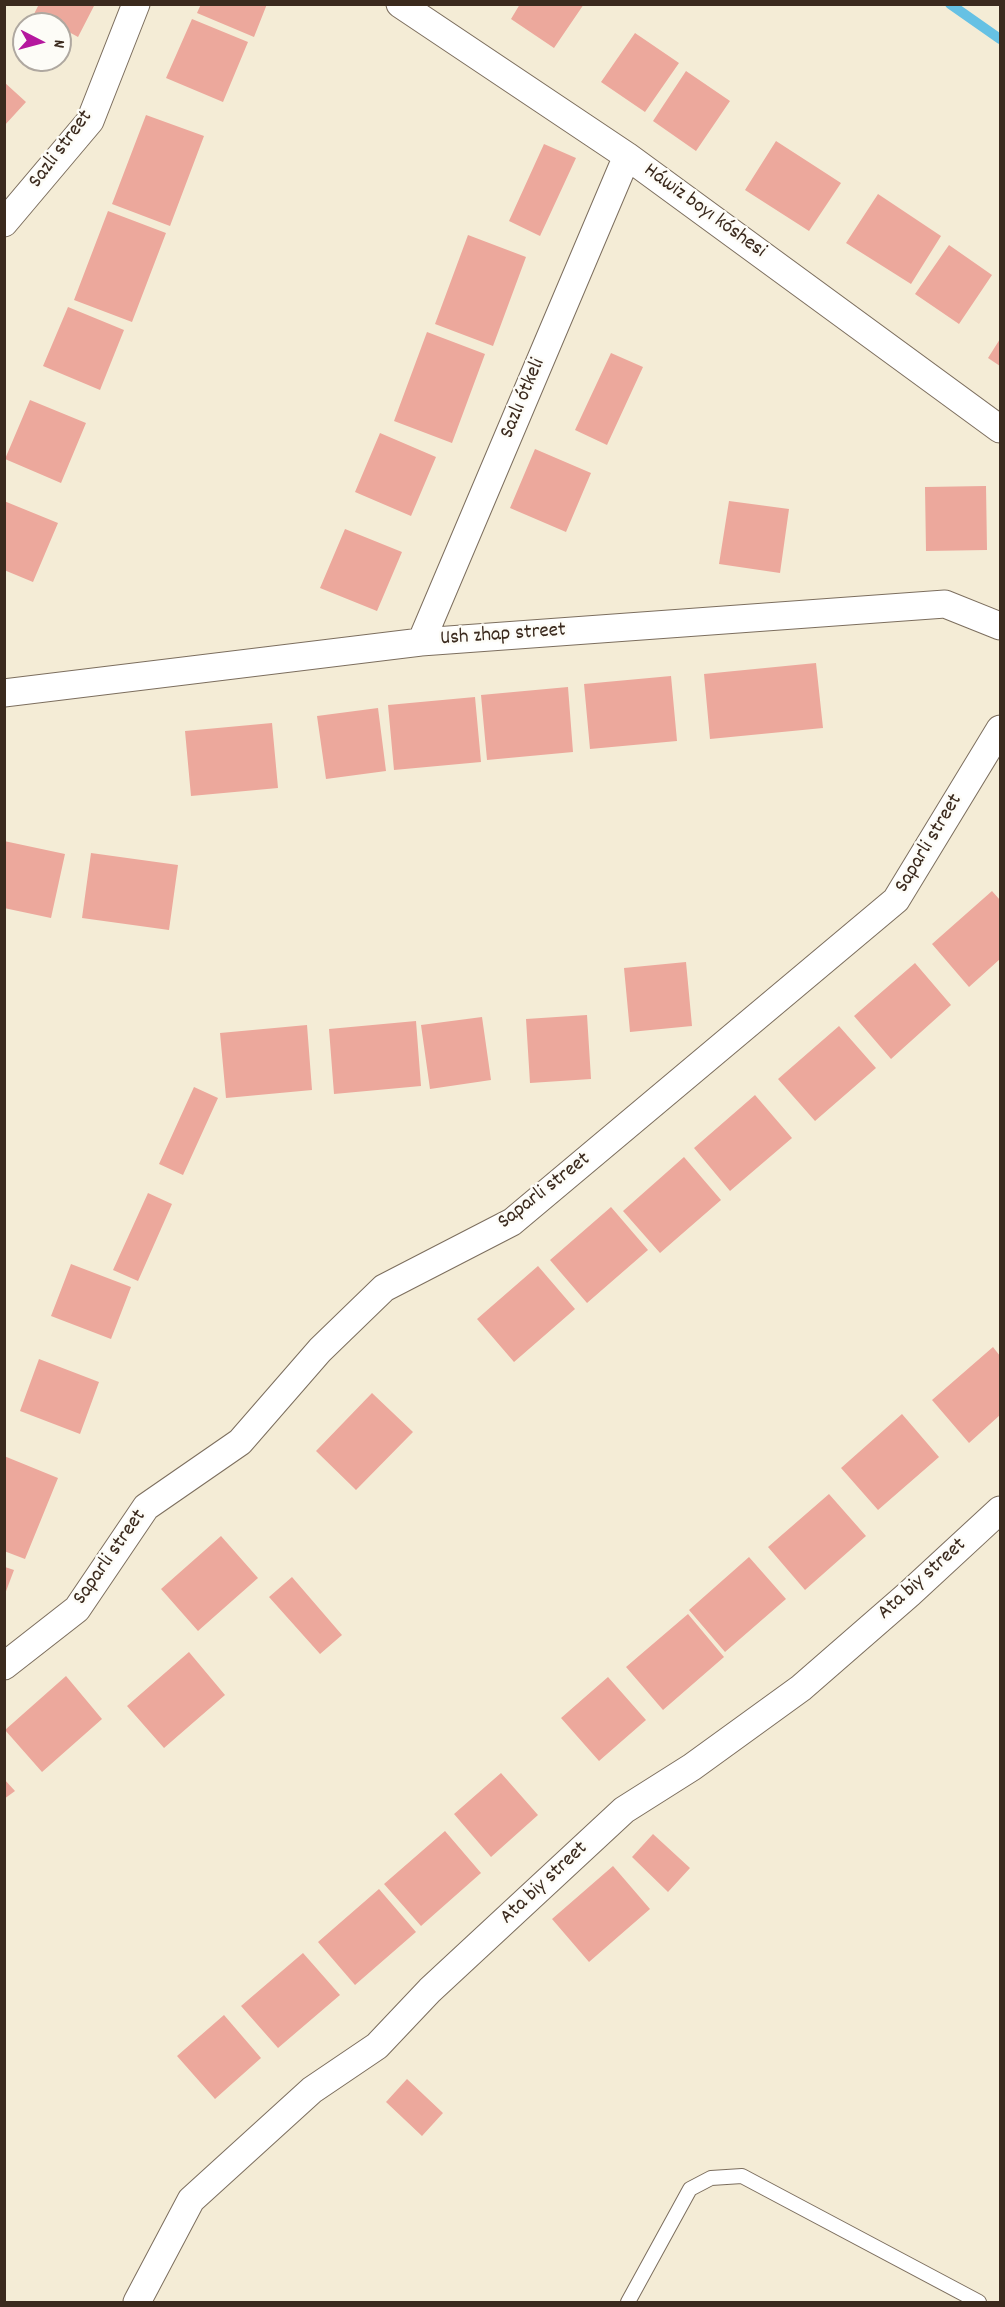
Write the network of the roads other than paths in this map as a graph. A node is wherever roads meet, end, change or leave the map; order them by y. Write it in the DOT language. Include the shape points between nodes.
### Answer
graph roads {
  1 [pos="136,4"];
  2 [pos="400,4"];
  3 [pos="627,156"];
  4 [pos="4,223"];
  5 [pos="1000,429"];
  6 [pos="1000,626"];
  7 [pos="421,642"];
  8 [pos="4,693"];
  9 [pos="1000,729"];
  10 [pos="1000,1509"];
  11 [pos="4,1666"];
  12 [pos="137,2302"];
  13 [pos="628,2302"];
  14 [pos="979,2302"];
  1 -- 4 [label="street, Sazli street" via="90,121"];
  2 -- 3 [label="street, Háwiz boyı kóshesi"];
  3 -- 5 [label="street, Háwiz boyı kóshesi"];
  3 -- 7 [label="street, Sazlı ótkeli"];
  6 -- 7 [label="street, Ush zhap street" via="945,604"];
  7 -- 8 [label="street, Ush zhap street"];
  9 -- 11 [label="street, Saparli street" via="896,900 512,1222 384,1288 320,1350 240,1442 146,1507 77,1609"];
  10 -- 12 [label="street, Ata biy street" via="801,1688 692,1767 624,1810 430,1990 377,2046 312,2090 191,2200"];
  13 -- 14 [label="lane" via="690,2189 711,2178 742,2176"];
}
